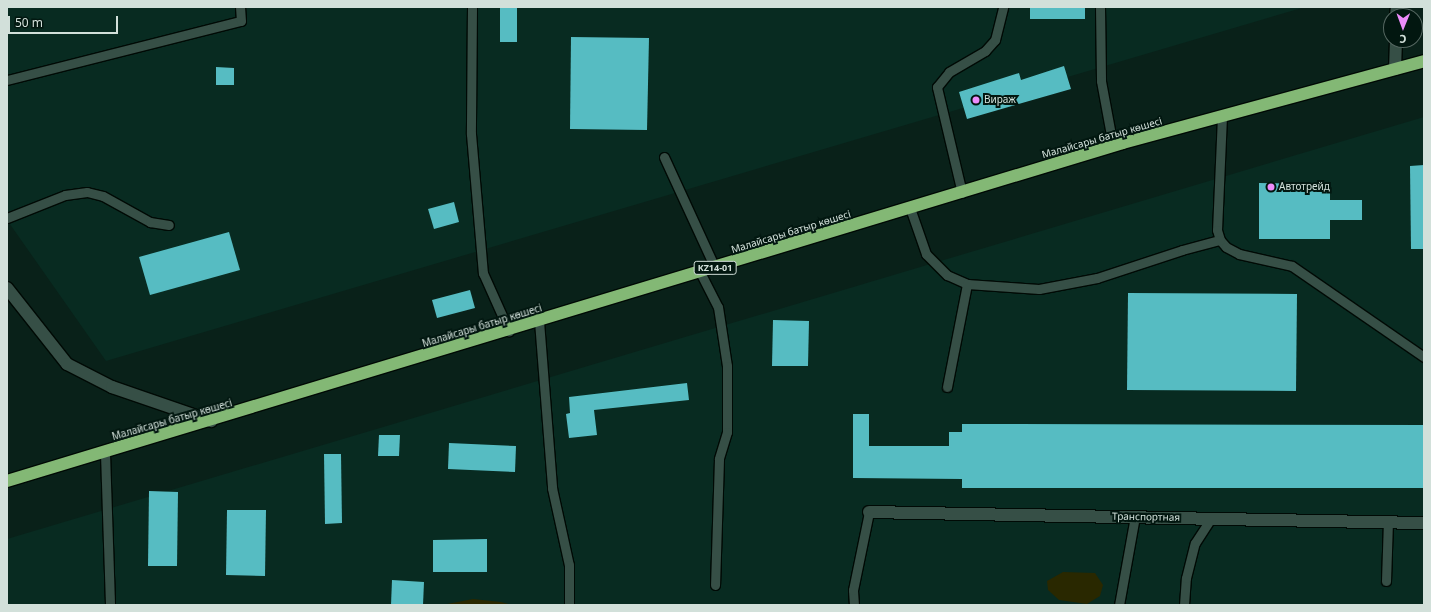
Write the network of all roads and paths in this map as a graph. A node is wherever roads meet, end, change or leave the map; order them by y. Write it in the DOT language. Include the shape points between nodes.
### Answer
graph roads {
  1 [pos="240,7"];
  2 [pos="472,7"];
  3 [pos="1003,7"];
  4 [pos="1100,7"];
  5 [pos="1396,48"];
  6 [pos="1424,61"];
  7 [pos="1395,69"];
  8 [pos="7,80"];
  9 [pos="1222,116"];
  10 [pos="1113,146"];
  11 [pos="664,157"];
  12 [pos="962,192"];
  13 [pos="910,208"];
  14 [pos="7,218"];
  15 [pos="169,225"];
  16 [pos="1220,240"];
  17 [pos="715,268"];
  18 [pos="700,272"];
  19 [pos="967,284"];
  20 [pos="7,288"];
  21 [pos="539,322"];
  22 [pos="509,331"];
  23 [pos="1424,357"];
  24 [pos="947,387"];
  25 [pos="211,421"];
  26 [pos="105,453"];
  27 [pos="7,481"];
  28 [pos="869,512"];
  29 [pos="1135,516"];
  30 [pos="1211,518"];
  31 [pos="1388,522"];
  32 [pos="1424,523"];
  33 [pos="1386,580"];
  34 [pos="715,585"];
  35 [pos="110,605"];
  36 [pos="569,605"];
  37 [pos="854,605"];
  38 [pos="1119,605"];
  39 [pos="1184,605"];
  1 -- 8 [label="lane" via="241,21"];
  2 -- 22 [label="lane" via="471,134 483,273"];
  3 -- 12 [label="lane" via="995,40 985,51 949,72 937,86"];
  4 -- 10 [label="lane" via="1101,81"];
  5 -- 7 [label="street"];
  6 -- 7 [label="highway, Малайсары батыр көшесі / KZ14-01"];
  7 -- 9 [label="highway, Малайсары батыр көшесі / KZ14-01"];
  9 -- 10 [label="highway, Малайсары батыр көшесі / KZ14-01"];
  9 -- 16 [label="lane" via="1217,230"];
  10 -- 12 [label="highway, Малайсары батыр көшесі / KZ14-01"];
  11 -- 17 [label="lane"];
  12 -- 13 [label="highway, Малайсары батыр көшесі / KZ14-01"];
  13 -- 17 [label="highway, Малайсары батыр көшесі / KZ14-01"];
  13 -- 19 [label="lane" via="926,254 947,275"];
  14 -- 15 [label="lane" via="65,195 87,192 103,196 150,222"];
  16 -- 19 [label="lane" via="1097,278 1039,290"];
  16 -- 23 [label="lane" via="1239,254 1292,266"];
  17 -- 18 [label="highway, Малайсары батыр көшесі / KZ14-01"];
  18 -- 21 [label="highway, Малайсары батыр көшесі / KZ14-01"];
  18 -- 34 [label="lane" via="718,307 727,366 727,432 719,459"];
  19 -- 24 [label="lane"];
  20 -- 25 [label="street" via="67,364 112,387"];
  21 -- 22 [label="highway, Малайсары батыр көшесі / KZ14-01"];
  21 -- 36 [label="lane" via="552,488 569,565"];
  22 -- 25 [label="highway, Малайсары батыр көшесі / KZ14-01"];
  25 -- 26 [label="highway, Малайсары батыр көшесі / KZ14-01"];
  26 -- 27 [label="highway, Малайсары батыр көшесі / KZ14-01"];
  26 -- 35 [label="lane"];
  28 -- 29 [label="street, Транспортная"];
  28 -- 37 [label="lane" via="853,590"];
  29 -- 30 [label="street, Транспортная"];
  29 -- 38 [label="lane"];
  30 -- 31 [label="street, Транспортная"];
  30 -- 39 [label="lane" via="1195,543 1186,578"];
  31 -- 32 [label="street, Транспортная"];
  31 -- 33 [label="lane"];
}
